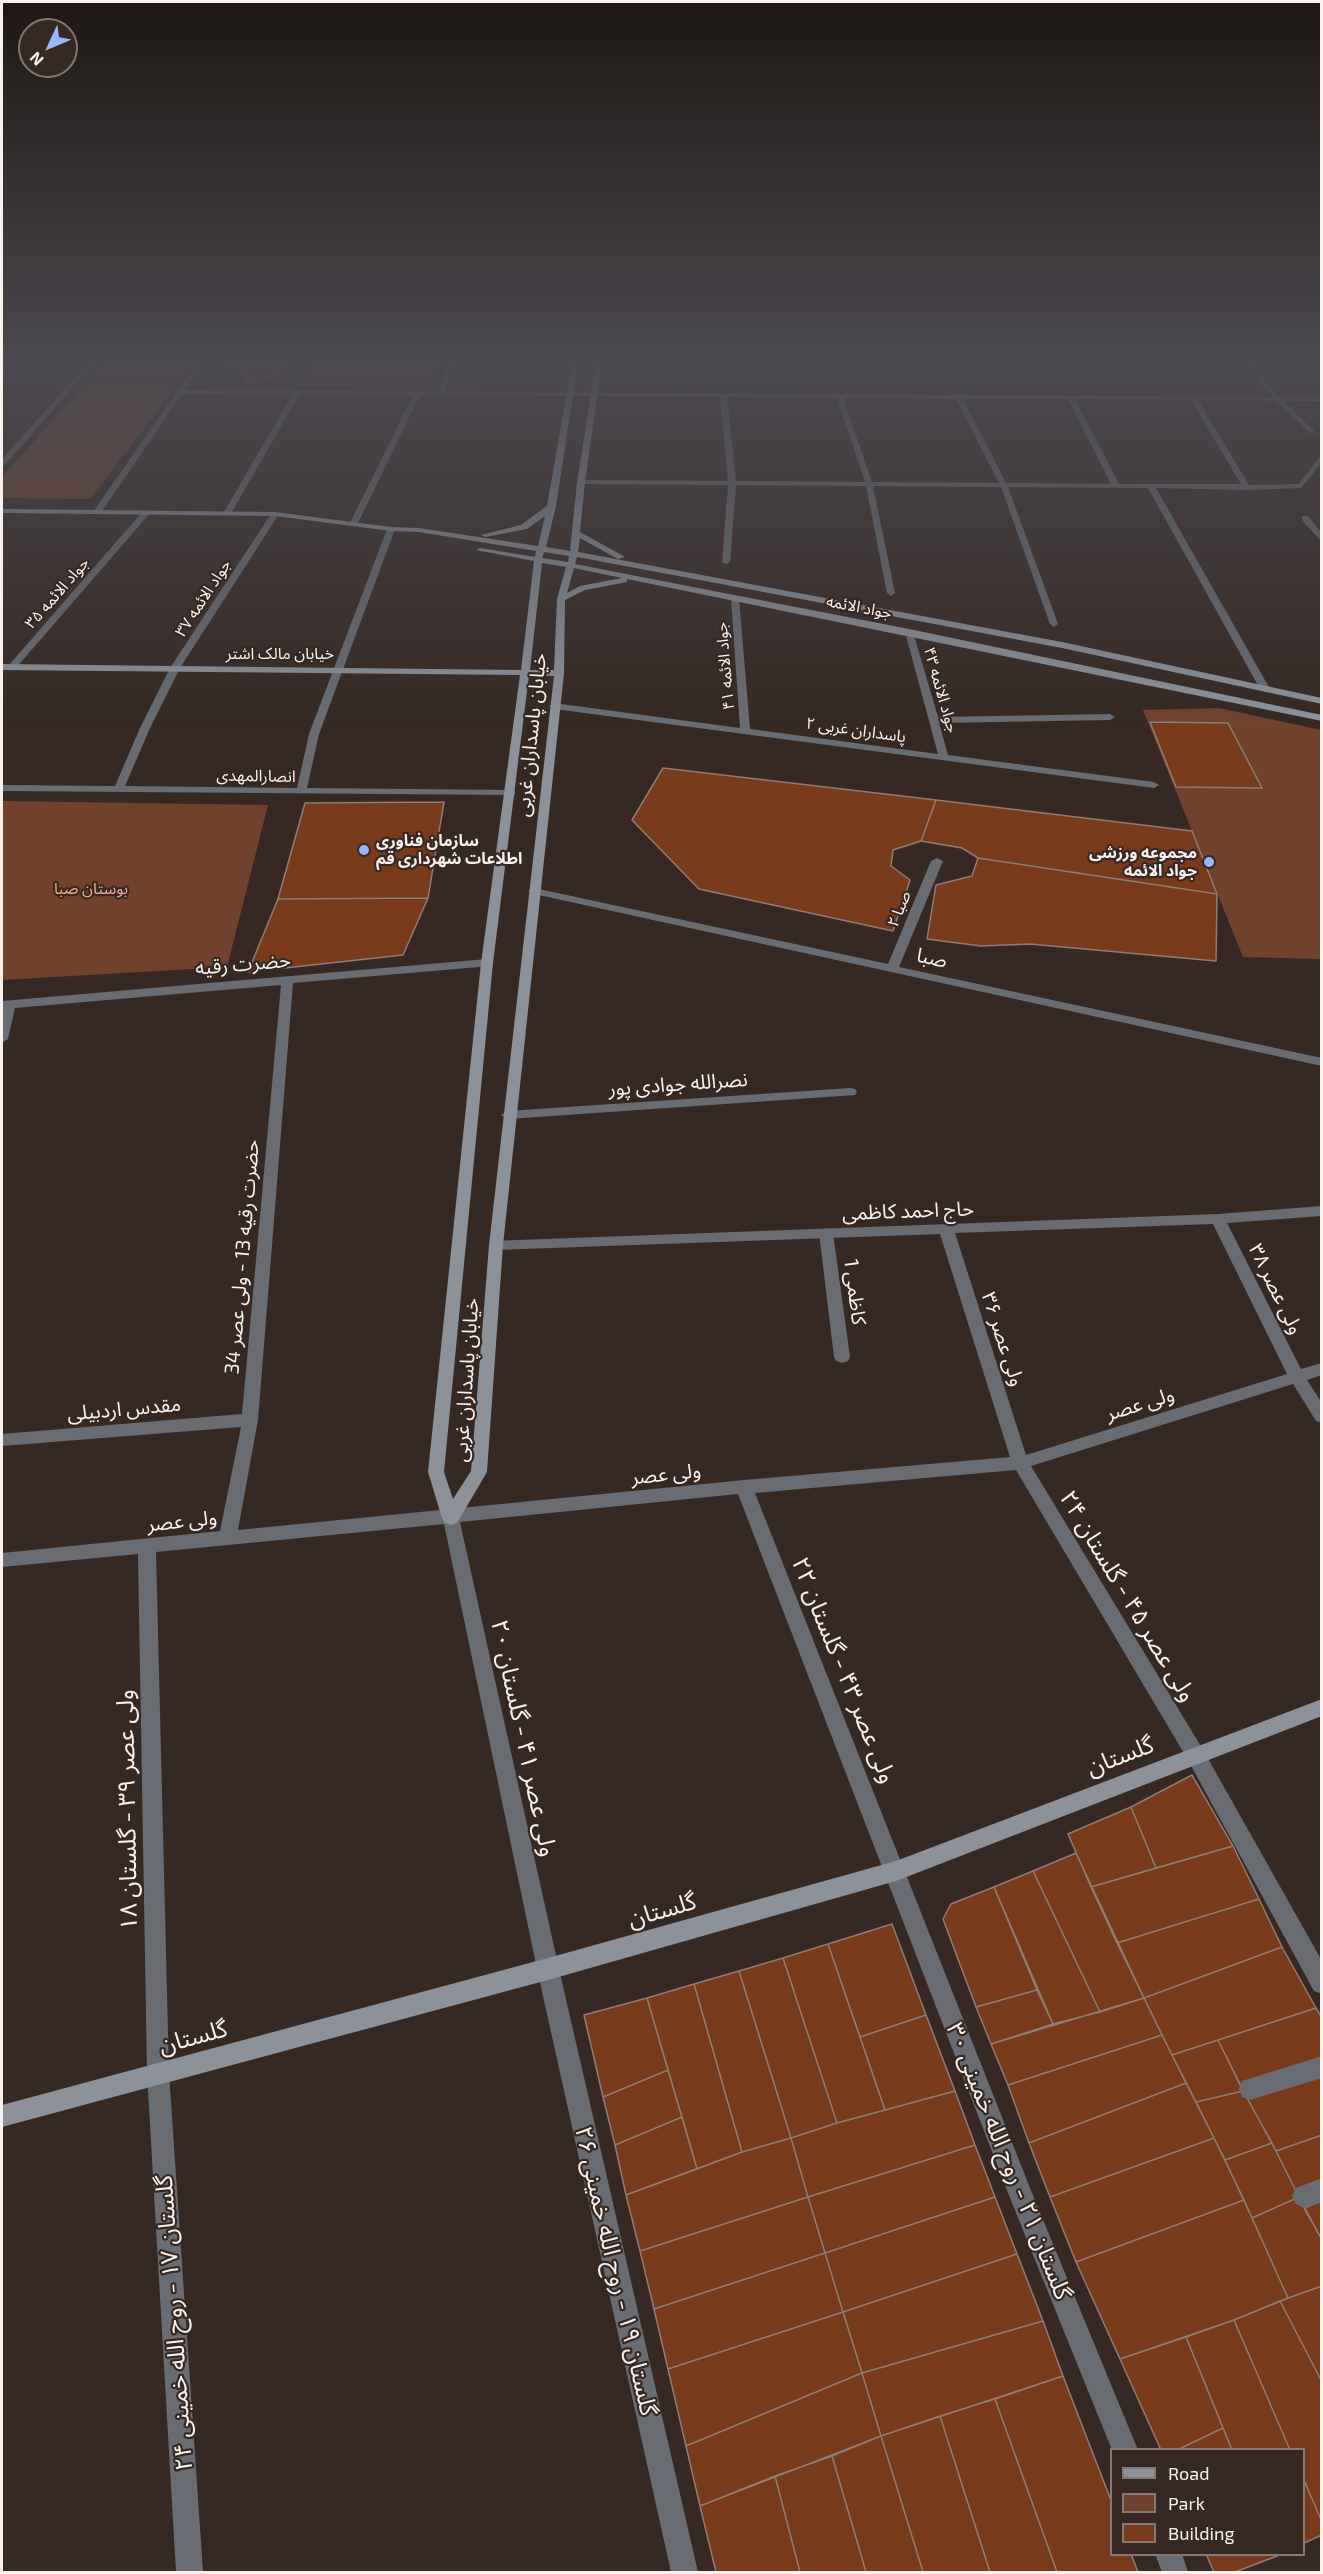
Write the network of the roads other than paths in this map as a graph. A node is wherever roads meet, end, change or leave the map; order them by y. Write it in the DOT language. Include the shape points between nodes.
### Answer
graph roads {
  1 [pos="117,483"];
  2 [pos="245,483"];
  3 [pos="374,483"];
  4 [pos="556,483"];
  5 [pos="581,483"];
  6 [pos="732,483"];
  7 [pos="748,483"];
  8 [pos="1003,483"];
  9 [pos="1114,483"];
  10 [pos="1244,483"];
  11 [pos="1303,483"];
  12 [pos="869,484"];
  13 [pos="1004,486"];
  14 [pos="1116,487"];
  15 [pos="1151,487"];
  16 [pos="1247,488"];
  17 [pos="552,506"];
  18 [pos="2,511"];
  19 [pos="97,512"];
  20 [pos="147,512"];
  21 [pos="228,512"];
  22 [pos="275,514"];
  23 [pos="1305,518"];
  24 [pos="354,523"];
  25 [pos="391,529"];
  26 [pos="576,533"];
  27 [pos="452,536"];
  28 [pos="1322,540"];
  29 [pos="540,554"];
  30 [pos="572,559"];
  31 [pos="726,562"];
  32 [pos="643,567"];
  33 [pos="647,580"];
  34 [pos="891,593"];
  35 [pos="561,598"];
  36 [pos="735,598"];
  37 [pos="1054,624"];
  38 [pos="909,632"];
  39 [pos="2,667"];
  40 [pos="12,667"];
  41 [pos="175,668"];
  42 [pos="337,669"];
  43 [pos="524,671"];
  44 [pos="559,673"];
  45 [pos="1265,689"];
  46 [pos="1322,701"];
  47 [pos="554,706"];
  48 [pos="1110,717"];
  49 [pos="1322,718"];
  50 [pos="934,720"];
  51 [pos="745,731"];
  52 [pos="944,757"];
  53 [pos="1154,785"];
  54 [pos="2,788"];
  55 [pos="119,789"];
  56 [pos="301,791"];
  57 [pos="511,793"];
  58 [pos="937,861"];
  59 [pos="534,891"];
  60 [pos="487,963"];
  61 [pos="892,969"];
  62 [pos="287,980"];
  63 [pos="6,1004"];
  64 [pos="2,1039"];
  65 [pos="1322,1062"];
  66 [pos="850,1092"];
  67 [pos="508,1115"];
  68 [pos="1322,1211"];
  69 [pos="1218,1219"];
  70 [pos="946,1229"];
  71 [pos="826,1233"];
  72 [pos="496,1245"];
  73 [pos="842,1357"];
  74 [pos="1322,1369"];
  75 [pos="1297,1377"];
  76 [pos="1322,1417"];
  77 [pos="250,1420"];
  78 [pos="2,1440"];
  79 [pos="1020,1463"];
  80 [pos="744,1487"];
  81 [pos="451,1518"];
  82 [pos="228,1537"];
  83 [pos="147,1545"];
  84 [pos="2,1560"];
  85 [pos="1322,1707"];
  86 [pos="1195,1754"];
  87 [pos="896,1871"];
  88 [pos="548,1969"];
  89 [pos="1322,1983"];
  90 [pos="1322,2067"];
  91 [pos="158,2073"];
  92 [pos="1250,2089"];
  93 [pos="2,2116"];
  94 [pos="1124,2448"];
  95 [pos="1169,2556"];
  96 [pos="189,2572"];
  97 [pos="684,2572"];
  98 [pos="1175,2572"];
  1 -- 19 [label="street"];
  2 -- 21 [label="street"];
  3 -- 24 [label="street"];
  4 -- 17 [label="street, خیابان پاسداران غربی"];
  5 -- 26 [label="street, خیابان پاسداران غربی"];
  6 -- 31 [label="street"];
  7 -- 12 [label="street"];
  8 -- 13 [label="street"];
  9 -- 14 [label="street"];
  10 -- 16 [label="street"];
  11 -- 16 [label="street"];
  12 -- 13 [label="street"];
  12 -- 34 [label="street"];
  13 -- 14 [label="street"];
  13 -- 37 [label="street"];
  14 -- 15 [label="street"];
  15 -- 16 [label="street"];
  15 -- 45 [label="street"];
  17 -- 27 [label="street" via="516,530"];
  17 -- 29 [label="street, خیابان پاسداران غربی"];
  18 -- 19 [label="street, جواد الائمه"];
  19 -- 20 [label="street, جواد الائمه"];
  20 -- 21 [label="street, جواد الائمه"];
  20 -- 40 [label="street, جواد الائمه ۳۵"];
  21 -- 22 [label="street, جواد الائمه"];
  22 -- 24 [label="street, جواد الائمه"];
  22 -- 41 [label="street, جواد الائمه ۳۷"];
  23 -- 28 [label="street"];
  24 -- 25 [label="street, جواد الائمه"];
  25 -- 27 [label="street, جواد الائمه"];
  25 -- 29 [label="street, جواد الائمه" via="407,537"];
  25 -- 42 [label="street"];
  26 -- 30 [label="street, خیابان پاسداران غربی"];
  26 -- 32 [label="street"];
  27 -- 29 [label="street, جواد الائمه"];
  29 -- 30 [label="street, جواد الائمه"];
  29 -- 43 [label="street, خیابان پاسداران غربی"];
  30 -- 32 [label="street, جواد الائمه"];
  30 -- 33 [label="street, جواد الائمه"];
  30 -- 35 [label="street, خیابان پاسداران غربی"];
  32 -- 45 [label="street, جواد الائمه" via="1062,645"];
  33 -- 35 [label="street" via="603,583"];
  33 -- 36 [label="street, جواد الائمه"];
  35 -- 44 [label="street, خیابان پاسداران غربی"];
  36 -- 38 [label="street, جواد الائمه"];
  36 -- 51 [label="street, جواد الائمه ۴۱"];
  38 -- 49 [label="street, جواد الائمه"];
  38 -- 50 [label="street, جواد الائمه ۴۳"];
  39 -- 40 [label="street, خیابان مالک اشتر"];
  40 -- 41 [label="street, خیابان مالک اشتر"];
  41 -- 42 [label="street, خیابان مالک اشتر"];
  41 -- 55 [label="street, جواد الائمه ۳۷"];
  42 -- 43 [label="street, خیابان مالک اشتر"];
  42 -- 56 [label="street" via="314,734"];
  43 -- 44 [label="street, خیابان مالک اشتر"];
  43 -- 57 [label="street, خیابان پاسداران غربی"];
  44 -- 47 [label="street, خیابان پاسداران غربی"];
  45 -- 46 [label="street, جواد الائمه"];
  47 -- 51 [label="street, پاسداران غربی ۲"];
  47 -- 59 [label="street, خیابان پاسداران غربی"];
  48 -- 50 [label="street"];
  50 -- 52 [label="street, جواد الائمه ۴۳"];
  51 -- 52 [label="street, پاسداران غربی ۲"];
  52 -- 53 [label="street, پاسداران غربی ۲"];
  54 -- 55 [label="street, انصارالمهدی"];
  55 -- 56 [label="street, انصارالمهدی"];
  56 -- 57 [label="street, انصارالمهدی"];
  57 -- 60 [label="street, خیابان پاسداران غربی"];
  58 -- 61 [label="street, صبا ۲"];
  59 -- 61 [label="street, صبا"];
  59 -- 67 [label="street, خیابان پاسداران غربی"];
  60 -- 62 [label="street, حضرت رقیه"];
  60 -- 81 [label="street, خیابان پاسداران غربی" via="436,1472"];
  61 -- 65 [label="street, صبا"];
  62 -- 63 [label="street, حضرت رقیه"];
  62 -- 77 [label="street, حضرت رقیه 13 - ولی عصر 34"];
  63 -- 64 [label="street"];
  66 -- 67 [label="street, نصرالله جوادی پور"];
  67 -- 72 [label="street, خیابان پاسداران غربی"];
  68 -- 69 [label="street, حاج احمد کاظمی"];
  69 -- 70 [label="street, حاج احمد کاظمی"];
  69 -- 75 [label="street, ولی عصر ۳۸"];
  70 -- 71 [label="street, حاج احمد کاظمی"];
  70 -- 79 [label="street, ولی عصر ۳۶"];
  71 -- 72 [label="street, حاج احمد کاظمی"];
  71 -- 73 [label="street, کاظمی 1"];
  72 -- 81 [label="street, خیابان پاسداران غربی" via="479,1472"];
  74 -- 75 [label="street, ولی عصر"];
  75 -- 76 [label="street, ولی عصر ۳۸"];
  75 -- 79 [label="street, ولی عصر"];
  77 -- 78 [label="street, مقدس اردبیلی"];
  77 -- 82 [label="street, حضرت رقیه 13 - ولی عصر 34"];
  79 -- 80 [label="street, ولی عصر"];
  79 -- 86 [label="street, ولی عصر ۴۵ - گلستان ۲۴"];
  80 -- 81 [label="street, ولی عصر"];
  80 -- 87 [label="street, ولی عصر ۴۳ - گلستان ۲۲"];
  81 -- 82 [label="street, ولی عصر"];
  81 -- 88 [label="street, ولی عصر ۴۱ - گلستان ۲۰"];
  82 -- 83 [label="street, ولی عصر"];
  83 -- 84 [label="street, ولی عصر"];
  83 -- 91 [label="street, ولی عصر ۳۹ - گلستان ۱۸"];
  85 -- 86 [label="street, گلستان"];
  86 -- 87 [label="street, گلستان"];
  86 -- 89 [label="street, ولی عصر ۴۵ - گلستان ۲۴"];
  87 -- 88 [label="street, گلستان"];
  87 -- 94 [label="street, گلستان ۲۱ - روح الله خمینی ۳۰" via="1020,2193"];
  88 -- 91 [label="street, گلستان"];
  88 -- 97 [label="street, گلستان ۱۹ - روح الله خمینی ۲۶"];
  90 -- 92 [label="street"];
  91 -- 93 [label="street, گلستان"];
  91 -- 96 [label="street, گلستان ۱۷ - روح الله خمینی ۲۴"];
  95 -- 98 [label="street"];
}
